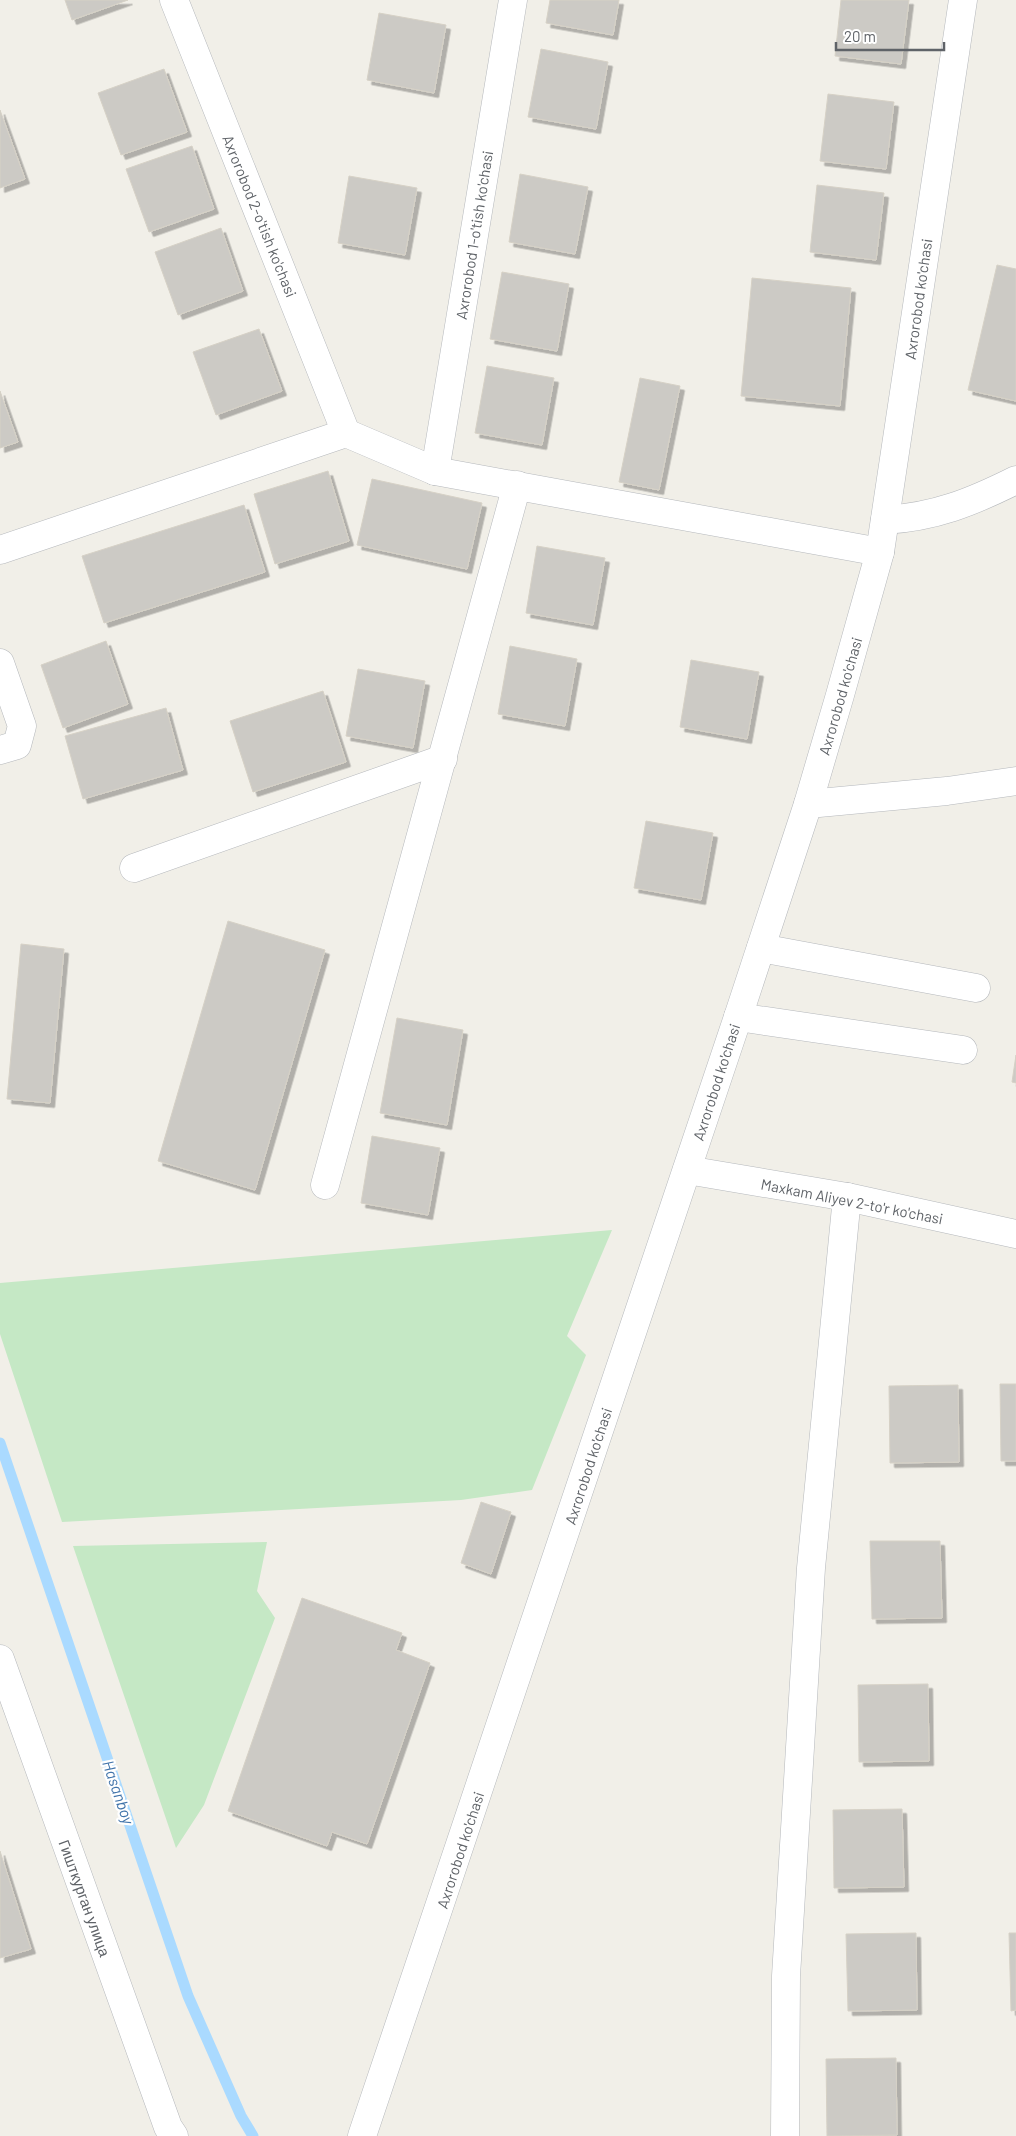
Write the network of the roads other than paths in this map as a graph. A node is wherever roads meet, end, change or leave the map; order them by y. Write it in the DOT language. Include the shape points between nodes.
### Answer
graph roads {
  1 [pos="174,0"];
  2 [pos="513,0"];
  3 [pos="963,0"];
  4 [pos="346,433"];
  5 [pos="435,471"];
  6 [pos="1016,480"];
  7 [pos="517,485"];
  8 [pos="885,520"];
  9 [pos="0,550"];
  10 [pos="880,552"];
  11 [pos="0,663"];
  12 [pos="0,750"];
  13 [pos="443,759"];
  14 [pos="1016,781"];
  15 [pos="808,804"];
  16 [pos="134,868"];
  17 [pos="761,948"];
  18 [pos="976,988"];
  19 [pos="738,1016"];
  20 [pos="963,1050"];
  21 [pos="687,1170"];
  22 [pos="325,1185"];
  23 [pos="847,1197"];
  24 [pos="1016,1234"];
  25 [pos="0,1659"];
  26 [pos="359,2135"];
  27 [pos="174,2136"];
  28 [pos="785,2136"];
  1 -- 4 [label="street, Axrorobod 2-o'tish ko'chasi"];
  2 -- 5 [label="street, Axrorobod 1-o'tish ko'chasi"];
  3 -- 8 [label="street, Axrorobod ko'chasi"];
  4 -- 5 [label="street"];
  4 -- 9 [label="street"];
  5 -- 7 [label="street"];
  6 -- 8 [label="street" via="989,494 919,518"];
  7 -- 10 [label="street"];
  7 -- 13 [label="street"];
  8 -- 10 [label="street, Axrorobod ko'chasi"];
  10 -- 15 [label="street, Axrorobod ko'chasi"];
  11 -- 12 [label="street" via="22,726 17,745"];
  13 -- 16 [label="street"];
  13 -- 22 [label="street"];
  14 -- 15 [label="street"];
  15 -- 17 [label="street, Axrorobod ko'chasi"];
  17 -- 18 [label="street"];
  17 -- 19 [label="street, Axrorobod ko'chasi"];
  19 -- 20 [label="street"];
  19 -- 21 [label="street, Axrorobod ko'chasi"];
  21 -- 23 [label="street, Maxkam Aliyev 2-to'r ko'chasi"];
  21 -- 26 [label="street, Axrorobod ko'chasi" via="429,1943"];
  23 -- 24 [label="street, Maxkam Aliyev 2-to'r ko'chasi"];
  23 -- 28 [label="street" via="811,1568 786,1976"];
  25 -- 27 [label="street, Гишткурган улица" via="140,2052"];
}
